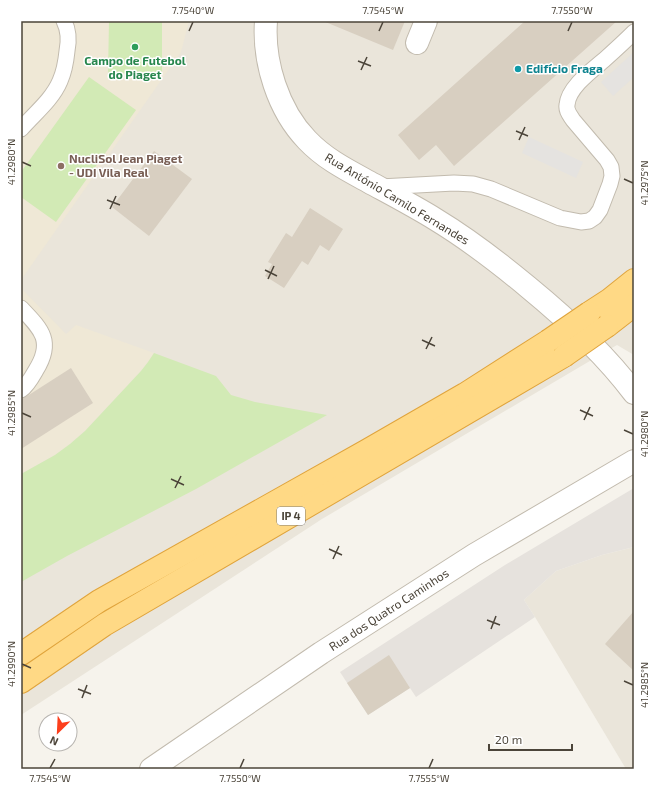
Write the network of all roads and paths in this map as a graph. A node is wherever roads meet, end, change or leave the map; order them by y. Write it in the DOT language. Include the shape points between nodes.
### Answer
graph roads {
  1 [pos="64,21"];
  2 [pos="266,21"];
  3 [pos="426,21"];
  4 [pos="634,32"];
  5 [pos="417,43"];
  6 [pos="21,129"];
  7 [pos="379,187"];
  8 [pos="634,280"];
  9 [pos="634,305"];
  10 [pos="21,308"];
  11 [pos="21,390"];
  12 [pos="634,393"];
  13 [pos="634,461"];
  14 [pos="21,654"];
  15 [pos="21,682"];
  16 [pos="151,769"];
  1 -- 6 [label="lane" via="68,43 65,65 59,82 51,96"];
  2 -- 7 [label="street, Rua António Camilo Fernandes" via="270,68 282,103 298,130 321,154"];
  3 -- 5 [label="street"];
  4 -- 7 [label="lane" via="579,83 567,101 566,107 573,120 611,167 610,184 596,217 581,222 560,218 473,184"];
  7 -- 12 [label="street, Rua António Camilo Fernandes" via="456,233 512,274 563,316 606,358"];
  8 -- 14 [label="highway, IP 4, bridge" via="609,300 459,398 99,601"];
  9 -- 15 [label="highway, IP 4, bridge" via="564,356 104,625"];
  10 -- 11 [label="lane" via="44,337 45,350 32,377"];
  13 -- 16 [label="street, Rua dos Quatro Caminhos" via="474,555 321,653"];
}
